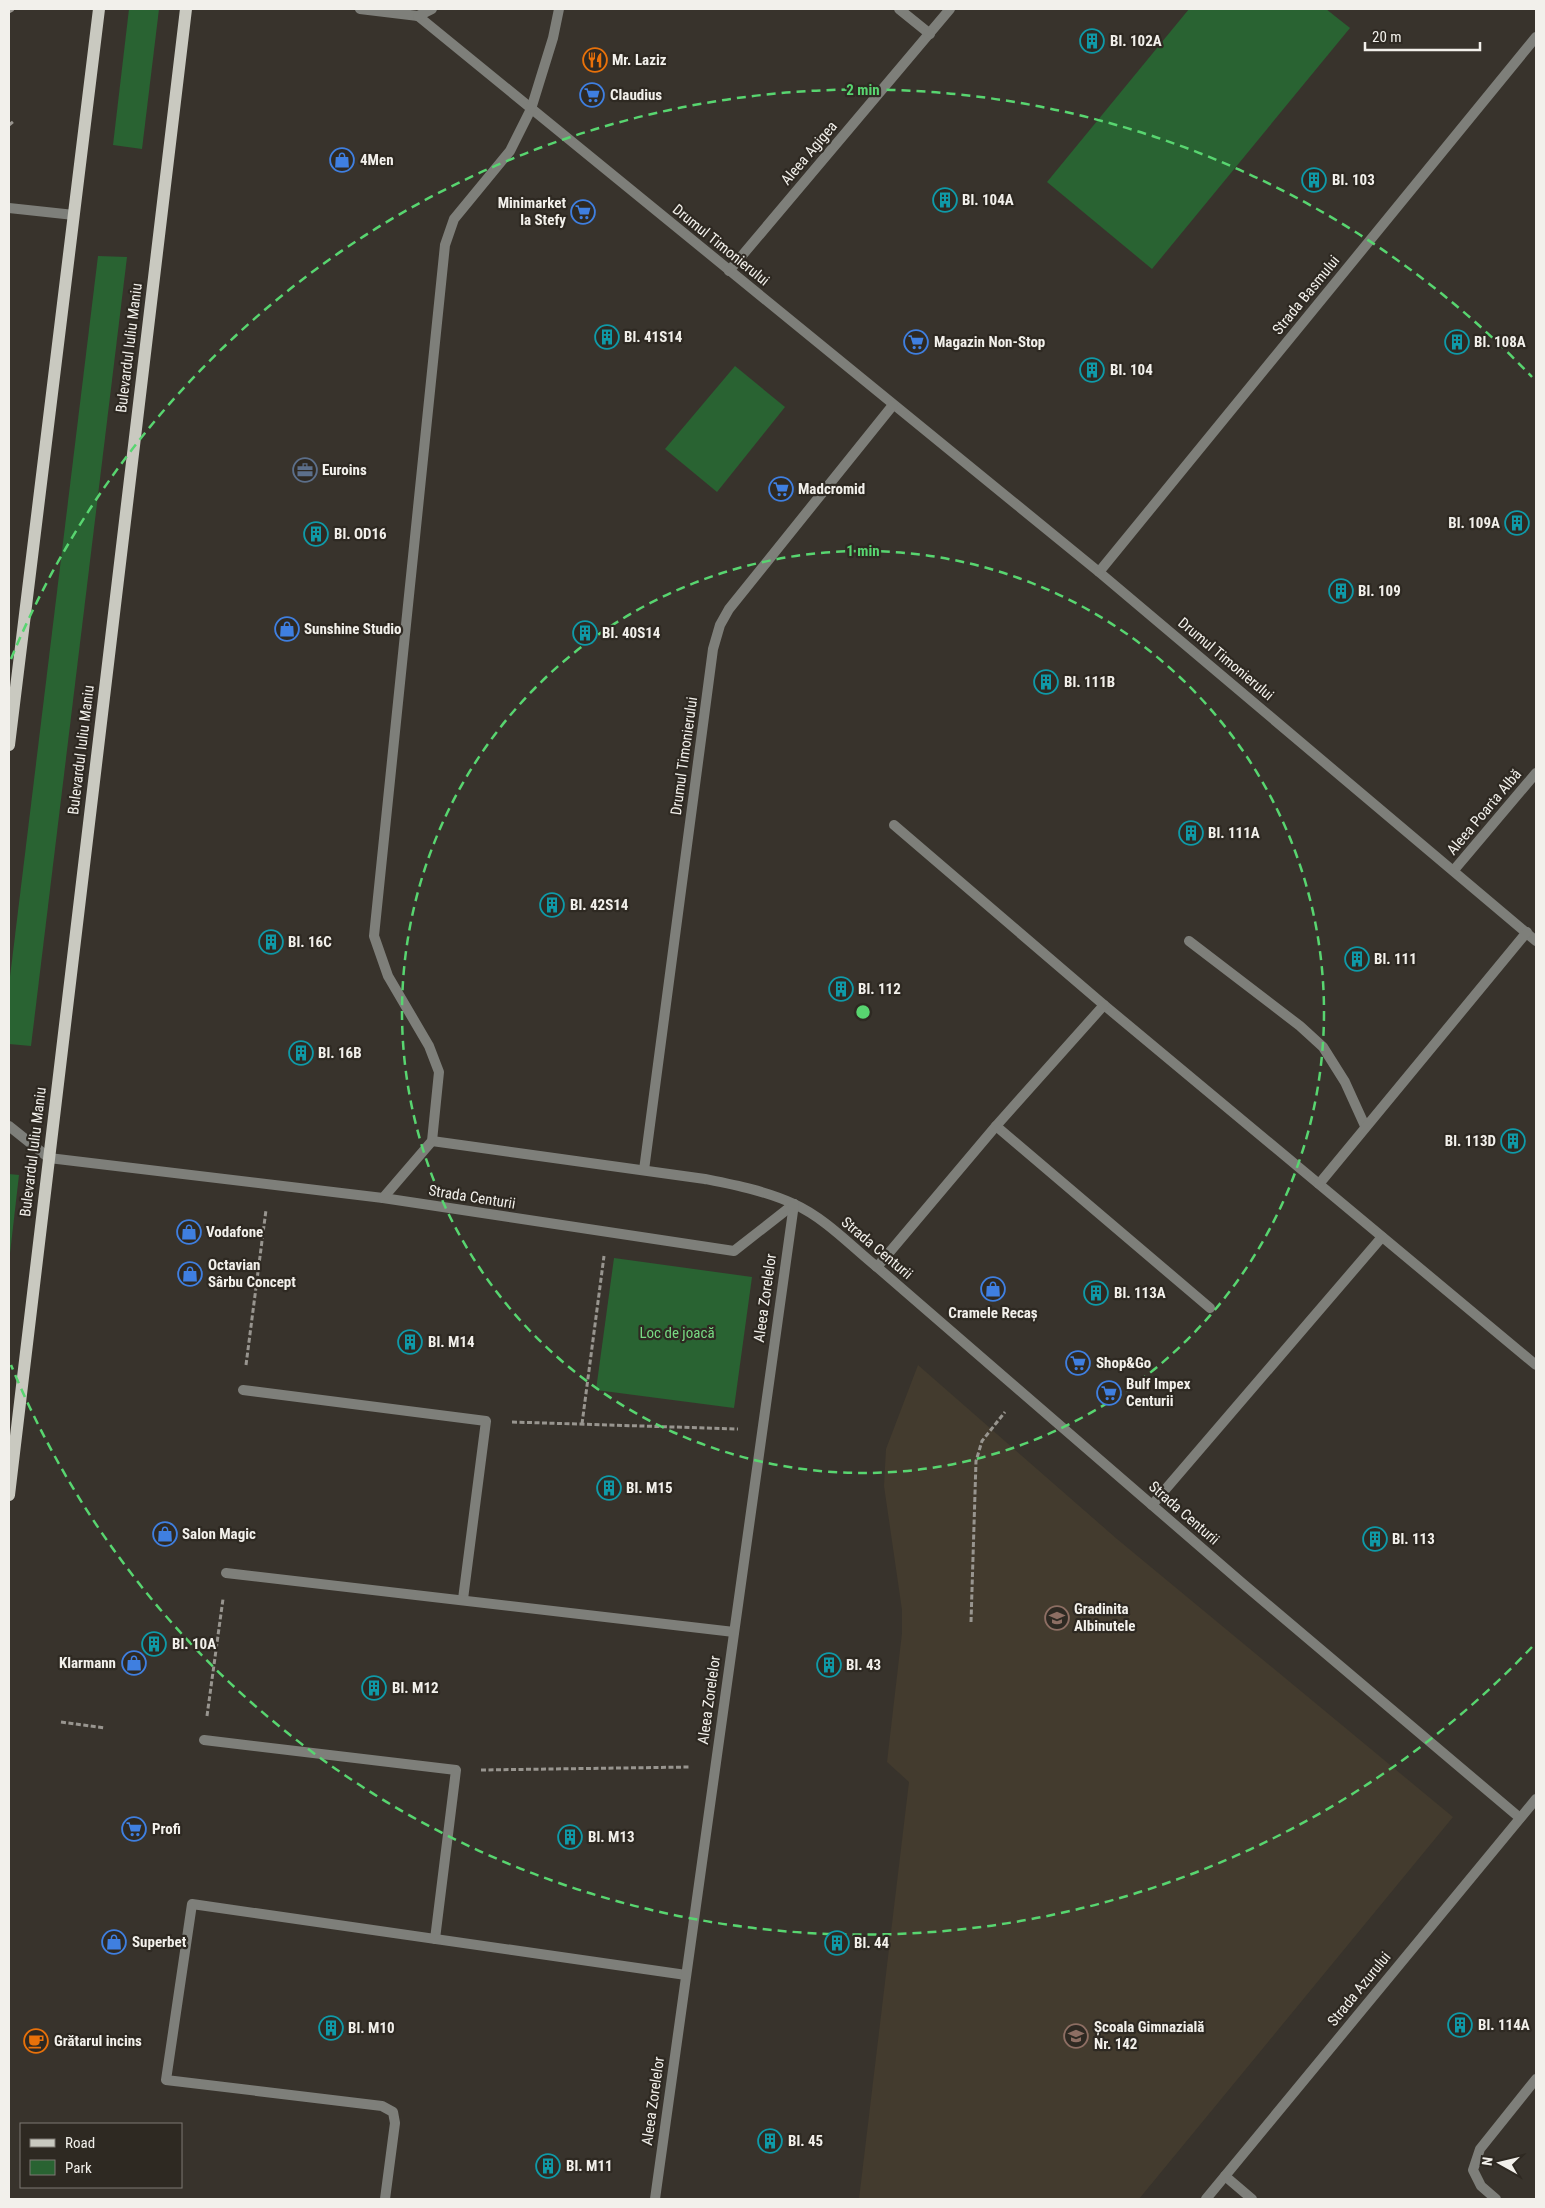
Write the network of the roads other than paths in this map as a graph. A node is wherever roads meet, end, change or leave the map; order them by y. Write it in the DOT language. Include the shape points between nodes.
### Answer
graph roads {
  1 [pos="99,9"];
  2 [pos="186,9"];
  3 [pos="360,9"];
  4 [pos="432,9"];
  5 [pos="559,9"];
  6 [pos="899,9"];
  7 [pos="950,9"];
  8 [pos="418,16"];
  9 [pos="930,34"];
  10 [pos="1536,38"];
  11 [pos="531,109"];
  12 [pos="9,208"];
  13 [pos="74,215"];
  14 [pos="729,271"];
  15 [pos="893,405"];
  16 [pos="1099,572"];
  17 [pos="9,744"];
  18 [pos="1536,773"];
  19 [pos="894,825"];
  20 [pos="1454,870"];
  21 [pos="1526,932"];
  22 [pos="1189,941"];
  23 [pos="1536,941"];
  24 [pos="1104,1005"];
  25 [pos="9,1126"];
  26 [pos="996,1126"];
  27 [pos="1365,1126"];
  28 [pos="432,1141"];
  29 [pos="49,1158"];
  30 [pos="644,1170"];
  31 [pos="1319,1184"];
  32 [pos="383,1198"];
  33 [pos="794,1204"];
  34 [pos="1382,1237"];
  35 [pos="877,1267"];
  36 [pos="1210,1308"];
  37 [pos="1536,1366"];
  38 [pos="243,1390"];
  39 [pos="9,1495"];
  40 [pos="1152,1505"];
  41 [pos="226,1573"];
  42 [pos="464,1599"];
  43 [pos="734,1632"];
  44 [pos="204,1740"];
  45 [pos="1536,1799"];
  46 [pos="1520,1818"];
  47 [pos="435,1938"];
  48 [pos="686,1975"];
  49 [pos="1536,2080"];
  50 [pos="1225,2176"];
  51 [pos="385,2199"];
  52 [pos="655,2199"];
  53 [pos="1206,2199"];
  54 [pos="1252,2199"];
  55 [pos="1496,2199"];
  1 -- 13 [label="main road"];
  2 -- 29 [label="main road, Bulevardul Iuliu Maniu"];
  3 -- 8 [label="street"];
  4 -- 8 [label="street"];
  5 -- 11 [label="street"];
  6 -- 9 [label="street"];
  7 -- 9 [label="street, Aleea Agigea"];
  8 -- 11 [label="street, Drumul Timonierului"];
  9 -- 14 [label="street, Aleea Agigea"];
  10 -- 16 [label="street, Strada Basmului"];
  11 -- 14 [label="street, Drumul Timonierului"];
  11 -- 28 [label="street" via="510,150 454,219 445,245 374,936 388,976 429,1046 439,1072"];
  12 -- 13 [label="street"];
  13 -- 17 [label="main road"];
  14 -- 15 [label="street, Drumul Timonierului"];
  15 -- 16 [label="street, Drumul Timonierului"];
  15 -- 30 [label="street, Drumul Timonierului" via="729,609 720,625 713,649"];
  16 -- 20 [label="street, Drumul Timonierului"];
  18 -- 20 [label="street, Aleea Poarta Albă"];
  19 -- 24 [label="street"];
  20 -- 21 [label="street, Drumul Timonierului"];
  21 -- 23 [label="street, Drumul Timonierului"];
  21 -- 27 [label="street"];
  22 -- 27 [label="street" via="1324,1047 1345,1082"];
  24 -- 26 [label="street"];
  24 -- 31 [label="street"];
  25 -- 29 [label="street"];
  26 -- 35 [label="street"];
  26 -- 36 [label="street"];
  27 -- 31 [label="street"];
  28 -- 30 [label="street"];
  28 -- 32 [label="street"];
  29 -- 32 [label="street, Strada Centurii"];
  29 -- 39 [label="main road, Bulevardul Iuliu Maniu"];
  30 -- 33 [label="street" via="745,1188"];
  31 -- 34 [label="street"];
  32 -- 33 [label="street, Strada Centurii" via="734,1251"];
  33 -- 35 [label="street, Strada Centurii" via="826,1225"];
  33 -- 43 [label="street, Aleea Zorelelor"];
  34 -- 37 [label="street"];
  34 -- 40 [label="street"];
  35 -- 40 [label="street, Strada Centurii"];
  38 -- 42 [label="street" via="486,1421"];
  40 -- 46 [label="street, Strada Centurii"];
  41 -- 42 [label="street"];
  42 -- 43 [label="street"];
  43 -- 48 [label="street, Aleea Zorelelor"];
  44 -- 47 [label="street" via="456,1770"];
  45 -- 46 [label="street, Strada Azurului"];
  46 -- 50 [label="street, Strada Azurului"];
  47 -- 48 [label="street"];
  47 -- 51 [label="street" via="192,1904 166,2080 382,2106 393,2112 395,2123"];
  48 -- 52 [label="street, Aleea Zorelelor"];
  49 -- 55 [label="street" via="1480,2148 1474,2170 1481,2186"];
  50 -- 53 [label="street, Strada Azurului"];
  50 -- 54 [label="street"];
}
